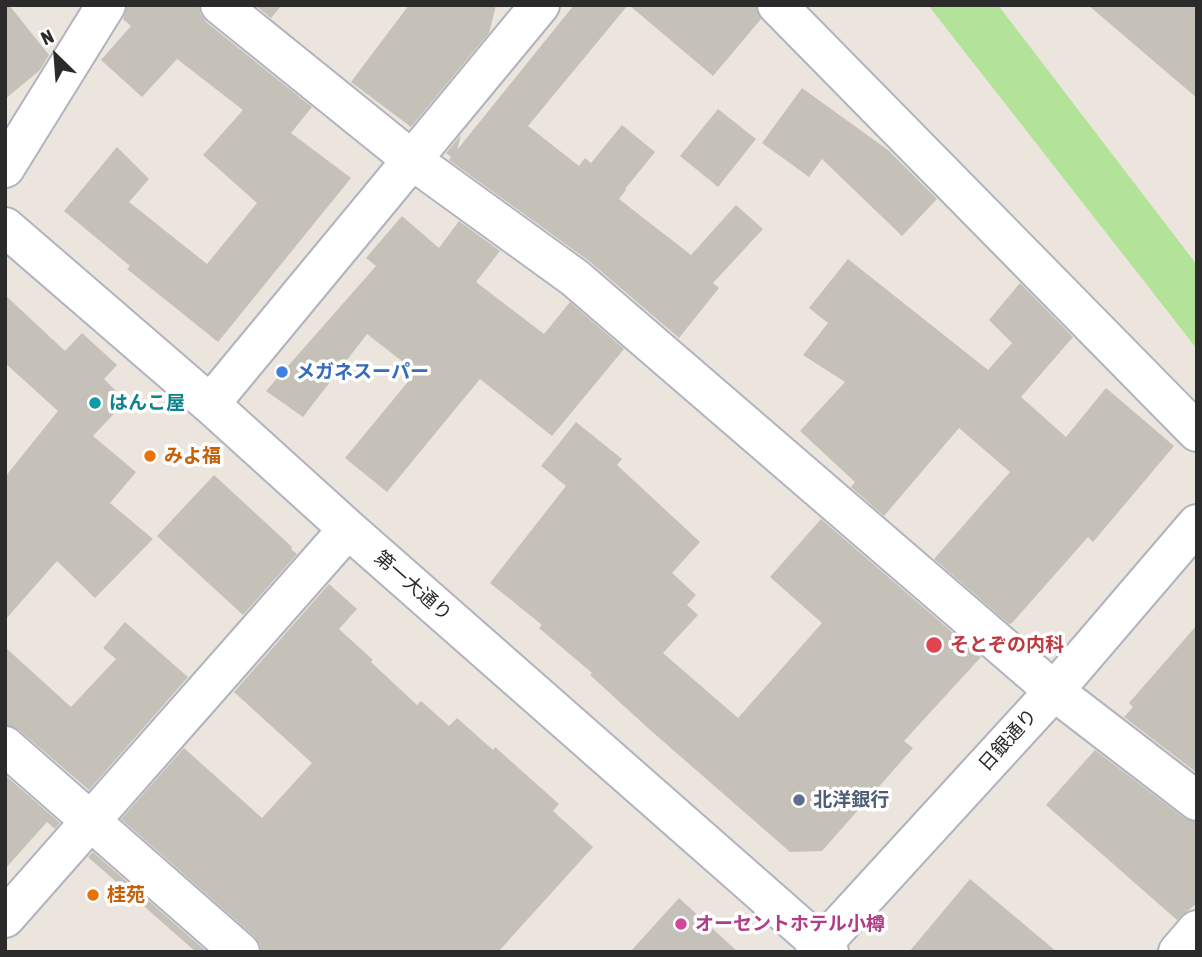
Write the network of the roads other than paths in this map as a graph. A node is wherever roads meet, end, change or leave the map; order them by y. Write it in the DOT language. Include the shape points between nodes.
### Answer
graph roads {
  1 [pos="106,5"];
  2 [pos="220,5"];
  3 [pos="540,5"];
  4 [pos="777,5"];
  5 [pos="412,160"];
  6 [pos="5,168"];
  7 [pos="6,228"];
  8 [pos="210,404"];
  9 [pos="1197,432"];
  10 [pos="1197,524"];
  11 [pos="348,528"];
  12 [pos="1054,691"];
  13 [pos="5,746"];
  14 [pos="1197,800"];
  15 [pos="92,820"];
  16 [pos="5,918"];
  17 [pos="1197,929"];
  18 [pos="821,950"];
  19 [pos="240,952"];
  20 [pos="1178,952"];
  1 -- 6 [label="street"];
  2 -- 5 [label="street"];
  3 -- 5 [label="street"];
  4 -- 9 [label="street"];
  5 -- 8 [label="street"];
  5 -- 12 [label="street" via="575,278"];
  7 -- 8 [label="street, 第一大通り"];
  8 -- 11 [label="street, 第一大通り"];
  10 -- 12 [label="street, 日銀通り"];
  11 -- 15 [label="street"];
  11 -- 18 [label="street, 第一大通り"];
  12 -- 14 [label="street"];
  12 -- 18 [label="street, 日銀通り"];
  13 -- 15 [label="street"];
  15 -- 16 [label="street"];
  15 -- 19 [label="street"];
  17 -- 20 [label="street"];
}
